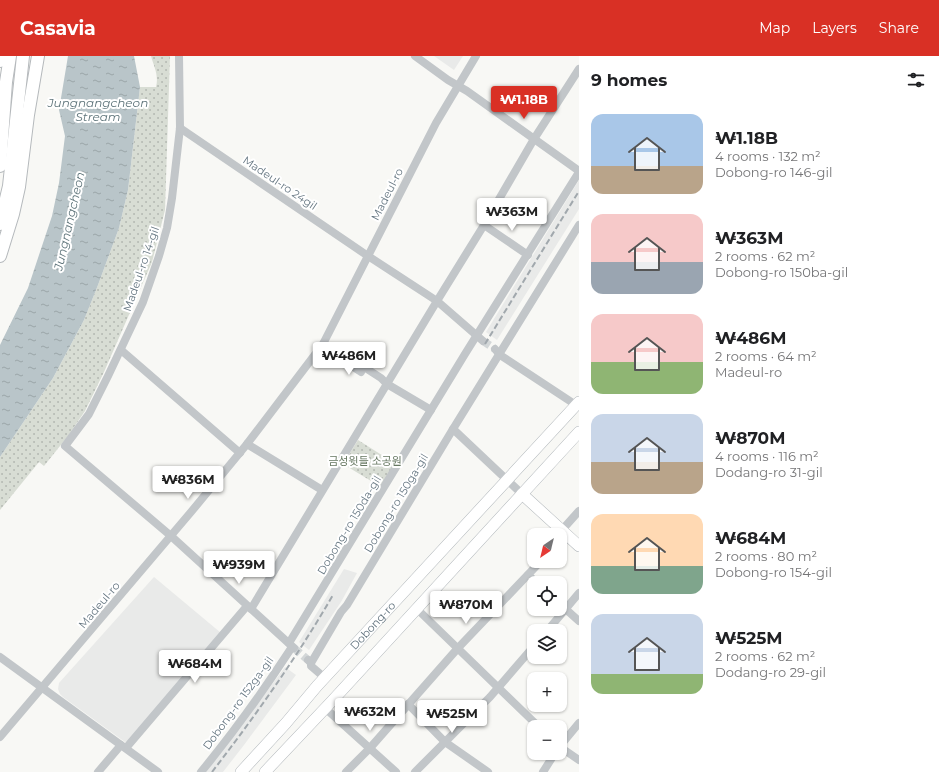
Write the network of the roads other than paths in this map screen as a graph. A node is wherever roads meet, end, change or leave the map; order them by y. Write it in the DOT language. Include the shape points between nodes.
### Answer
graph roads {
  1 [pos="1,56"];
  2 [pos="10,56"];
  3 [pos="23,56"];
  4 [pos="38,56"];
  5 [pos="179,56"];
  6 [pos="415,56"];
  7 [pos="476,56"];
  8 [pos="0,61"];
  9 [pos="579,69"];
  10 [pos="458,86"];
  11 [pos="180,128"];
  12 [pos="0,136"];
  13 [pos="534,139"];
  14 [pos="2,149"];
  15 [pos="0,166"];
  16 [pos="579,172"];
  17 [pos="0,224"];
  18 [pos="484,225"];
  19 [pos="579,225"];
  20 [pos="528,255"];
  21 [pos="0,256"];
  22 [pos="368,256"];
  23 [pos="437,301"];
  24 [pos="481,338"];
  25 [pos="323,344"];
  26 [pos="121,350"];
  27 [pos="497,352"];
  28 [pos="387,384"];
  29 [pos="578,403"];
  30 [pos="431,410"];
  31 [pos="453,429"];
  32 [pos="579,432"];
  33 [pos="247,444"];
  34 [pos="240,453"];
  35 [pos="508,480"];
  36 [pos="322,490"];
  37 [pos="522,494"];
  38 [pos="579,511"];
  39 [pos="555,528"];
  40 [pos="567,528"];
  41 [pos="171,536"];
  42 [pos="567,538"];
  43 [pos="579,546"];
  44 [pos="534,568"];
  45 [pos="528,575"];
  46 [pos="579,593"];
  47 [pos="567,604"];
  48 [pos="249,608"];
  49 [pos="416,608"];
  50 [pos="567,611"];
  51 [pos="579,622"];
  52 [pos="292,646"];
  53 [pos="458,648"];
  54 [pos="527,654"];
  55 [pos="0,657"];
  56 [pos="325,678"];
  57 [pos="43,688"];
  58 [pos="498,688"];
  59 [pos="408,704"];
  60 [pos="325,708"];
  61 [pos="532,720"];
  62 [pos="579,722"];
  63 [pos="0,737"];
  64 [pos="567,737"];
  65 [pos="445,742"];
  66 [pos="123,747"];
  67 [pos="370,748"];
  68 [pos="567,751"];
  69 [pos="551,760"];
  70 [pos="579,760"];
  71 [pos="98,772"];
  72 [pos="158,772"];
  73 [pos="201,772"];
  74 [pos="241,772"];
  75 [pos="265,772"];
  76 [pos="346,772"];
  77 [pos="396,772"];
  78 [pos="415,772"];
  79 [pos="488,772"];
  80 [pos="543,772"];
  1 -- 8 [label="highway"];
  2 -- 14 [label="highway" via="5,89"];
  3 -- 17 [label="highway" via="9,186"];
  4 -- 21 [label="highway" via="19,187"];
  5 -- 11 [label="street, Madeul-ro 14-gil"];
  6 -- 10 [label="street"];
  7 -- 10 [label="street, Madeul-ro"];
  9 -- 13 [label="street"];
  10 -- 13 [label="street"];
  10 -- 22 [label="street, Madeul-ro" via="436,123"];
  11 -- 22 [label="street, Madeul-ro 24gil"];
  11 -- 26 [label="street, Madeul-ro 14-gil" via="165,235 143,302"];
  12 -- 14 [label="highway"];
  13 -- 16 [label="street"];
  13 -- 18 [label="street"];
  14 -- 15 [label="highway"];
  16 -- 20 [label="street, Dobong-ro 150da-gil"];
  18 -- 20 [label="street"];
  18 -- 23 [label="street"];
  19 -- 27 [label="street, Dobong-ro 150ga-gil"];
  20 -- 24 [label="street, Dobong-ro 150da-gil"];
  22 -- 23 [label="street, Madeul-ro 24gil"];
  22 -- 25 [label="street, Madeul-ro"];
  23 -- 24 [label="street, Madeul-ro 24gil"];
  23 -- 28 [label="street"];
  24 -- 30 [label="street, Dobong-ro 150da-gil"];
  25 -- 28 [label="street" via="339,351"];
  25 -- 33 [label="street, Madeul-ro"];
  26 -- 34 [label="street"];
  26 -- 41 [label="street, Madeul-ro 14-gil" via="92,408 65,446"];
  27 -- 29 [label="street"];
  27 -- 31 [label="street, Dobong-ro 150ga-gil"];
  28 -- 30 [label="street"];
  28 -- 36 [label="street"];
  29 -- 35 [label="main road, Dobong-ro"];
  30 -- 52 [label="street, Dobong-ro 150da-gil"];
  31 -- 35 [label="street"];
  31 -- 56 [label="street, Dobong-ro 150ga-gil" via="347,605 309,661"];
  32 -- 37 [label="main road, Dobong-ro"];
  33 -- 34 [label="street, Madeul-ro"];
  33 -- 36 [label="street"];
  34 -- 41 [label="street, Madeul-ro"];
  35 -- 37 [label="street"];
  35 -- 56 [label="main road, Dobong-ro"];
  36 -- 48 [label="street"];
  37 -- 39 [label="main road"];
  37 -- 49 [label="main road, Dobong-ro"];
  38 -- 40 [label="street"];
  41 -- 48 [label="street"];
  41 -- 57 [label="street, Madeul-ro"];
  42 -- 43 [label="main road"];
  44 -- 45 [label="street"];
  45 -- 53 [label="street"];
  46 -- 47 [label="street"];
  48 -- 52 [label="street"];
  48 -- 66 [label="street"];
  49 -- 53 [label="street"];
  49 -- 60 [label="main road, Dobong-ro"];
  50 -- 51 [label="street"];
  52 -- 73 [label="street, Dobong-ro 152ga-gil" via="233,733"];
  53 -- 58 [label="street"];
  53 -- 59 [label="street"];
  54 -- 58 [label="street"];
  55 -- 57 [label="street"];
  56 -- 74 [label="main road, Dobong-ro"];
  57 -- 63 [label="street, Madeul-ro"];
  57 -- 66 [label="street"];
  58 -- 61 [label="street"];
  58 -- 65 [label="street"];
  59 -- 65 [label="street"];
  59 -- 67 [label="street"];
  60 -- 67 [label="street"];
  60 -- 75 [label="main road, Dobong-ro"];
  62 -- 64 [label="street"];
  65 -- 78 [label="street"];
  65 -- 79 [label="street"];
  66 -- 71 [label="street"];
  66 -- 72 [label="street"];
  67 -- 76 [label="street"];
  67 -- 77 [label="street"];
  68 -- 70 [label="street"];
  69 -- 80 [label="street"];
}
